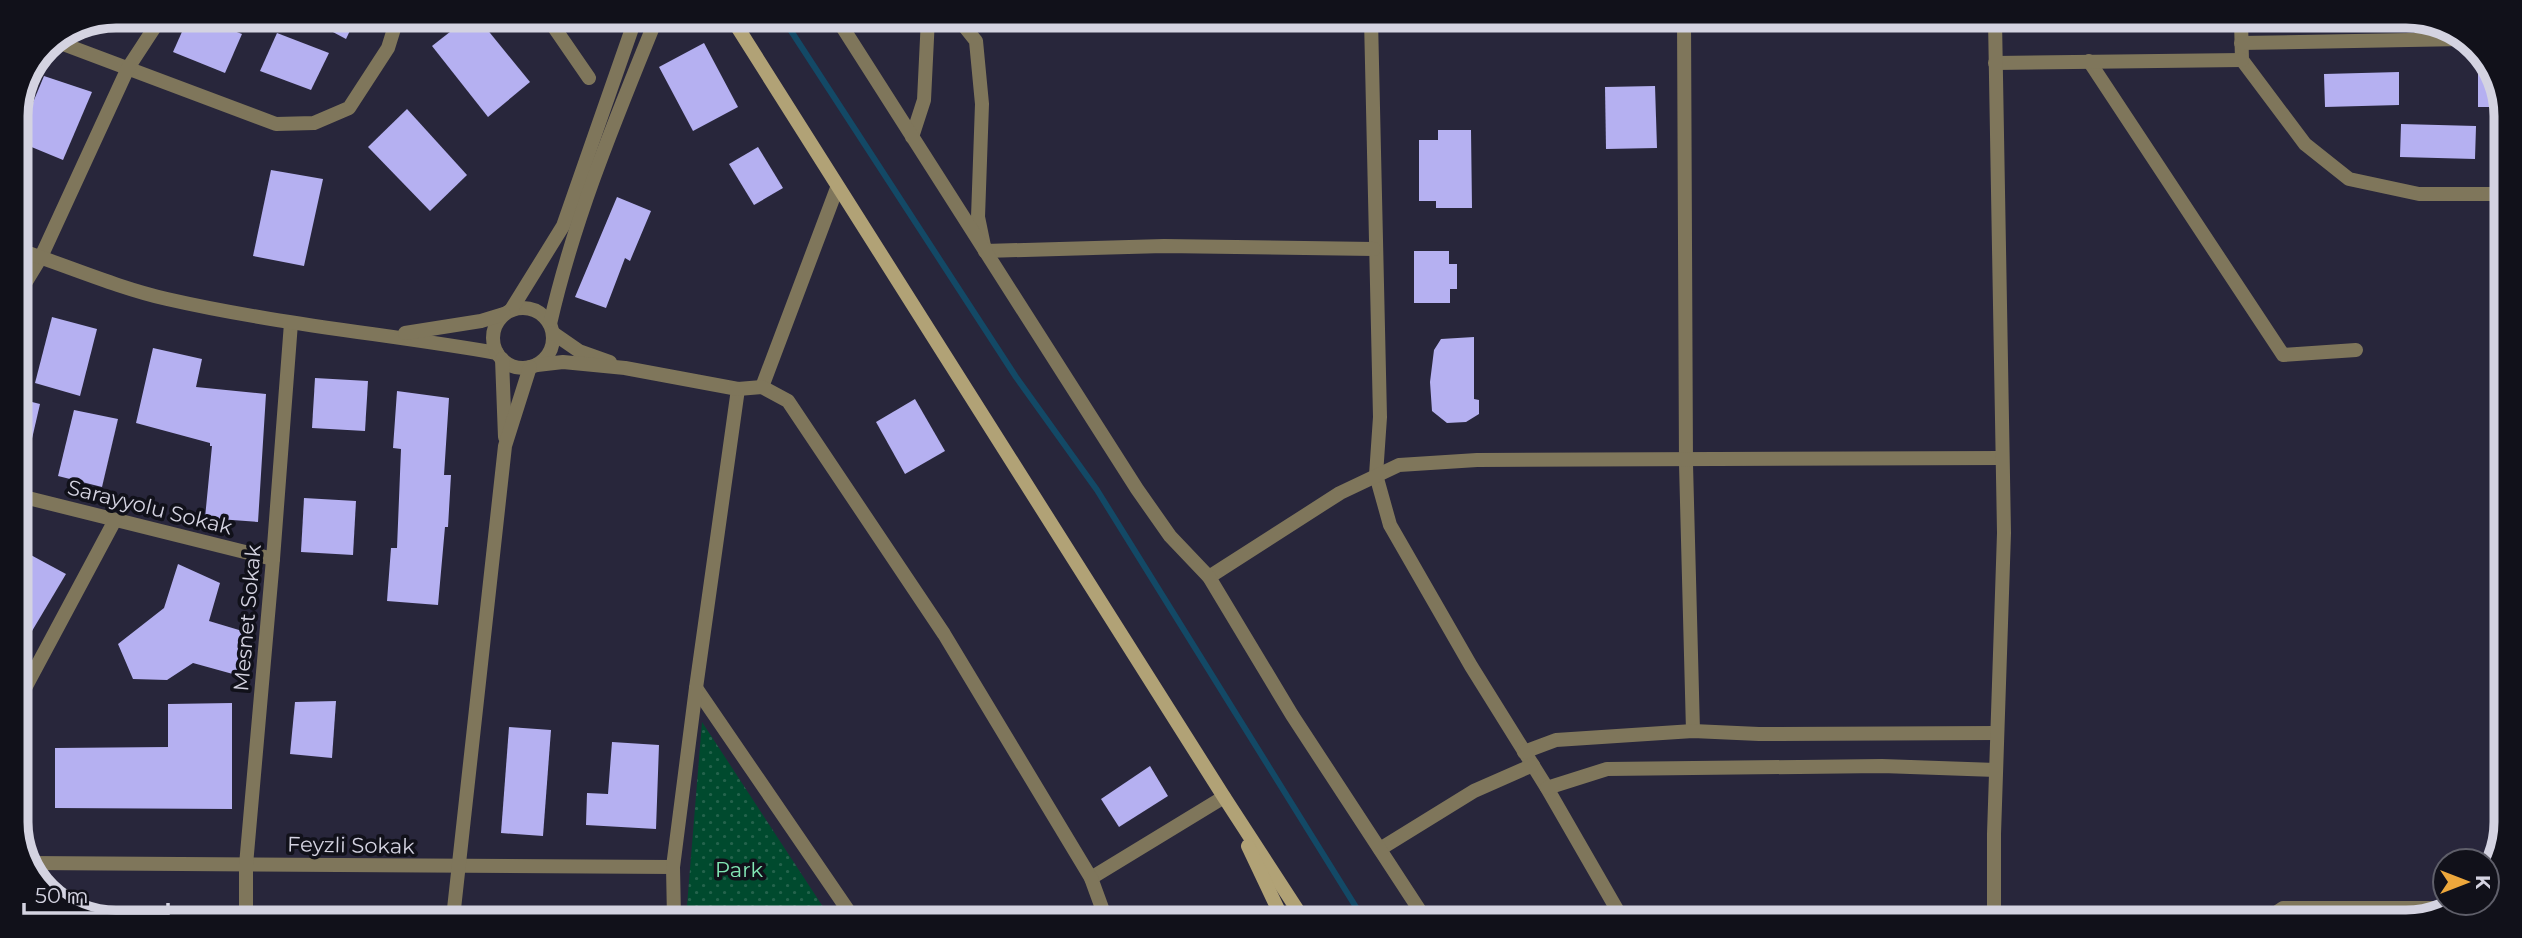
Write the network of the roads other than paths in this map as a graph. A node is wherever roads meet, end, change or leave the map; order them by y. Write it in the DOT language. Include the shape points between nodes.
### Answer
graph roads {
  1 [pos="154,28"];
  2 [pos="394,28"];
  3 [pos="555,28"];
  4 [pos="632,28"];
  5 [pos="653,28"];
  6 [pos="738,28"];
  7 [pos="842,28"];
  8 [pos="928,28"];
  9 [pos="966,28"];
  10 [pos="1371,28"];
  11 [pos="1684,28"];
  12 [pos="1995,28"];
  13 [pos="2241,28"];
  14 [pos="2449,39"];
  15 [pos="2241,43"];
  16 [pos="65,45"];
  17 [pos="2242,60"];
  18 [pos="2089,61"];
  19 [pos="1995,63"];
  20 [pos="128,68"];
  21 [pos="589,78"];
  22 [pos="912,137"];
  23 [pos="837,188"];
  24 [pos="2494,194"];
  25 [pos="1374,249"];
  26 [pos="985,251"];
  27 [pos="28,253"];
  28 [pos="41,257"];
  29 [pos="28,278"];
  30 [pos="508,312"];
  31 [pos="291,323"];
  32 [pos="551,328"];
  33 [pos="389,335"];
  34 [pos="2356,350"];
  35 [pos="500,356"];
  36 [pos="533,366"];
  37 [pos="625,368"];
  38 [pos="762,387"];
  39 [pos="738,389"];
  40 [pos="505,446"];
  41 [pos="1686,458"];
  42 [pos="2002,458"];
  43 [pos="1376,475"];
  44 [pos="28,498"];
  45 [pos="115,520"];
  46 [pos="273,559"];
  47 [pos="1209,577"];
  48 [pos="28,683"];
  49 [pos="696,688"];
  50 [pos="1693,730"];
  51 [pos="1997,733"];
  52 [pos="1524,752"];
  53 [pos="1533,765"];
  54 [pos="1996,770"];
  55 [pos="1547,788"];
  56 [pos="1224,797"];
  57 [pos="1380,849"];
  58 [pos="39,863"];
  59 [pos="246,865"];
  60 [pos="457,867"];
  61 [pos="673,867"];
  62 [pos="1091,878"];
  63 [pos="2423,908"];
  64 [pos="246,910"];
  65 [pos="454,910"];
  66 [pos="674,910"];
  67 [pos="848,910"];
  68 [pos="1103,910"];
  69 [pos="1278,910"];
  70 [pos="1297,910"];
  71 [pos="1420,910"];
  72 [pos="1617,910"];
  73 [pos="1994,910"];
  74 [pos="2280,910"];
  1 -- 20 [label="street"];
  2 -- 20 [label="street" via="388,48 349,107 314,123 276,124"];
  3 -- 21 [label="street"];
  4 -- 30 [label="street" via="563,226"];
  5 -- 32 [label="street" via="594,174 557,290"];
  6 -- 23 [label="main road"];
  7 -- 22 [label="street"];
  8 -- 22 [label="street" via="924,100"];
  9 -- 26 [label="street" via="976,41 982,104 978,217"];
  10 -- 25 [label="street"];
  11 -- 41 [label="street"];
  12 -- 19 [label="street"];
  13 -- 15 [label="street"];
  14 -- 15 [label="street"];
  15 -- 17 [label="street"];
  16 -- 20 [label="street"];
  17 -- 18 [label="street"];
  17 -- 24 [label="street" via="2305,144 2349,179 2419,194"];
  18 -- 19 [label="street"];
  18 -- 34 [label="street" via="2283,355"];
  19 -- 42 [label="street"];
  20 -- 28 [label="street"];
  22 -- 26 [label="street"];
  23 -- 38 [label="street"];
  23 -- 56 [label="main road"];
  25 -- 26 [label="street" via="1164,246"];
  25 -- 43 [label="street" via="1380,417"];
  26 -- 47 [label="street" via="1137,489 1170,536"];
  27 -- 28 [label="street"];
  28 -- 29 [label="street"];
  28 -- 31 [label="street" via="165,299"];
  30 -- 32 [label="street" via="533,309"];
  30 -- 33 [label="street" via="481,321"];
  30 -- 35 [label="street" via="493,337"];
  31 -- 33 [label="street"];
  31 -- 46 [label="street, Mesnet Sokak"];
  32 -- 36 [label="street" via="550,351"];
  32 -- 37 [label="street" via="579,351"];
  33 -- 35 [label="street"];
  35 -- 36 [label="street" via="515,367"];
  35 -- 40 [label="street"];
  36 -- 37 [label="street" via="563,362"];
  36 -- 40 [label="street"];
  37 -- 39 [label="street"];
  38 -- 39 [label="street"];
  38 -- 62 [label="street" via="789,401 944,634"];
  39 -- 49 [label="street"];
  40 -- 60 [label="street"];
  41 -- 42 [label="street"];
  41 -- 43 [label="street" via="1477,460 1399,465"];
  41 -- 50 [label="street"];
  42 -- 51 [label="street"];
  43 -- 47 [label="street"];
  43 -- 52 [label="street" via="1390,525"];
  44 -- 45 [label="street, Sarayyolu Sokak"];
  45 -- 46 [label="street, Sarayyolu Sokak"];
  45 -- 48 [label="street"];
  46 -- 59 [label="street, Mesnet Sokak"];
  47 -- 57 [label="street"];
  49 -- 61 [label="street"];
  49 -- 67 [label="street"];
  50 -- 51 [label="street"];
  50 -- 52 [label="street" via="1556,740"];
  51 -- 54 [label="street"];
  52 -- 53 [label="street"];
  53 -- 55 [label="street"];
  53 -- 57 [label="street" via="1474,791"];
  54 -- 55 [label="street" via="1882,765 1607,769"];
  54 -- 73 [label="street"];
  55 -- 72 [label="street"];
  56 -- 62 [label="street"];
  56 -- 69 [label="main road"];
  56 -- 70 [label="main road"];
  57 -- 71 [label="street"];
  58 -- 59 [label="street, Feyzli Sokak"];
  59 -- 60 [label="street, Feyzli Sokak"];
  59 -- 64 [label="street, Mesnet Sokak"];
  60 -- 61 [label="street, Feyzli Sokak"];
  60 -- 65 [label="street"];
  61 -- 66 [label="street"];
  62 -- 68 [label="street"];
  63 -- 74 [label="street"];
}
